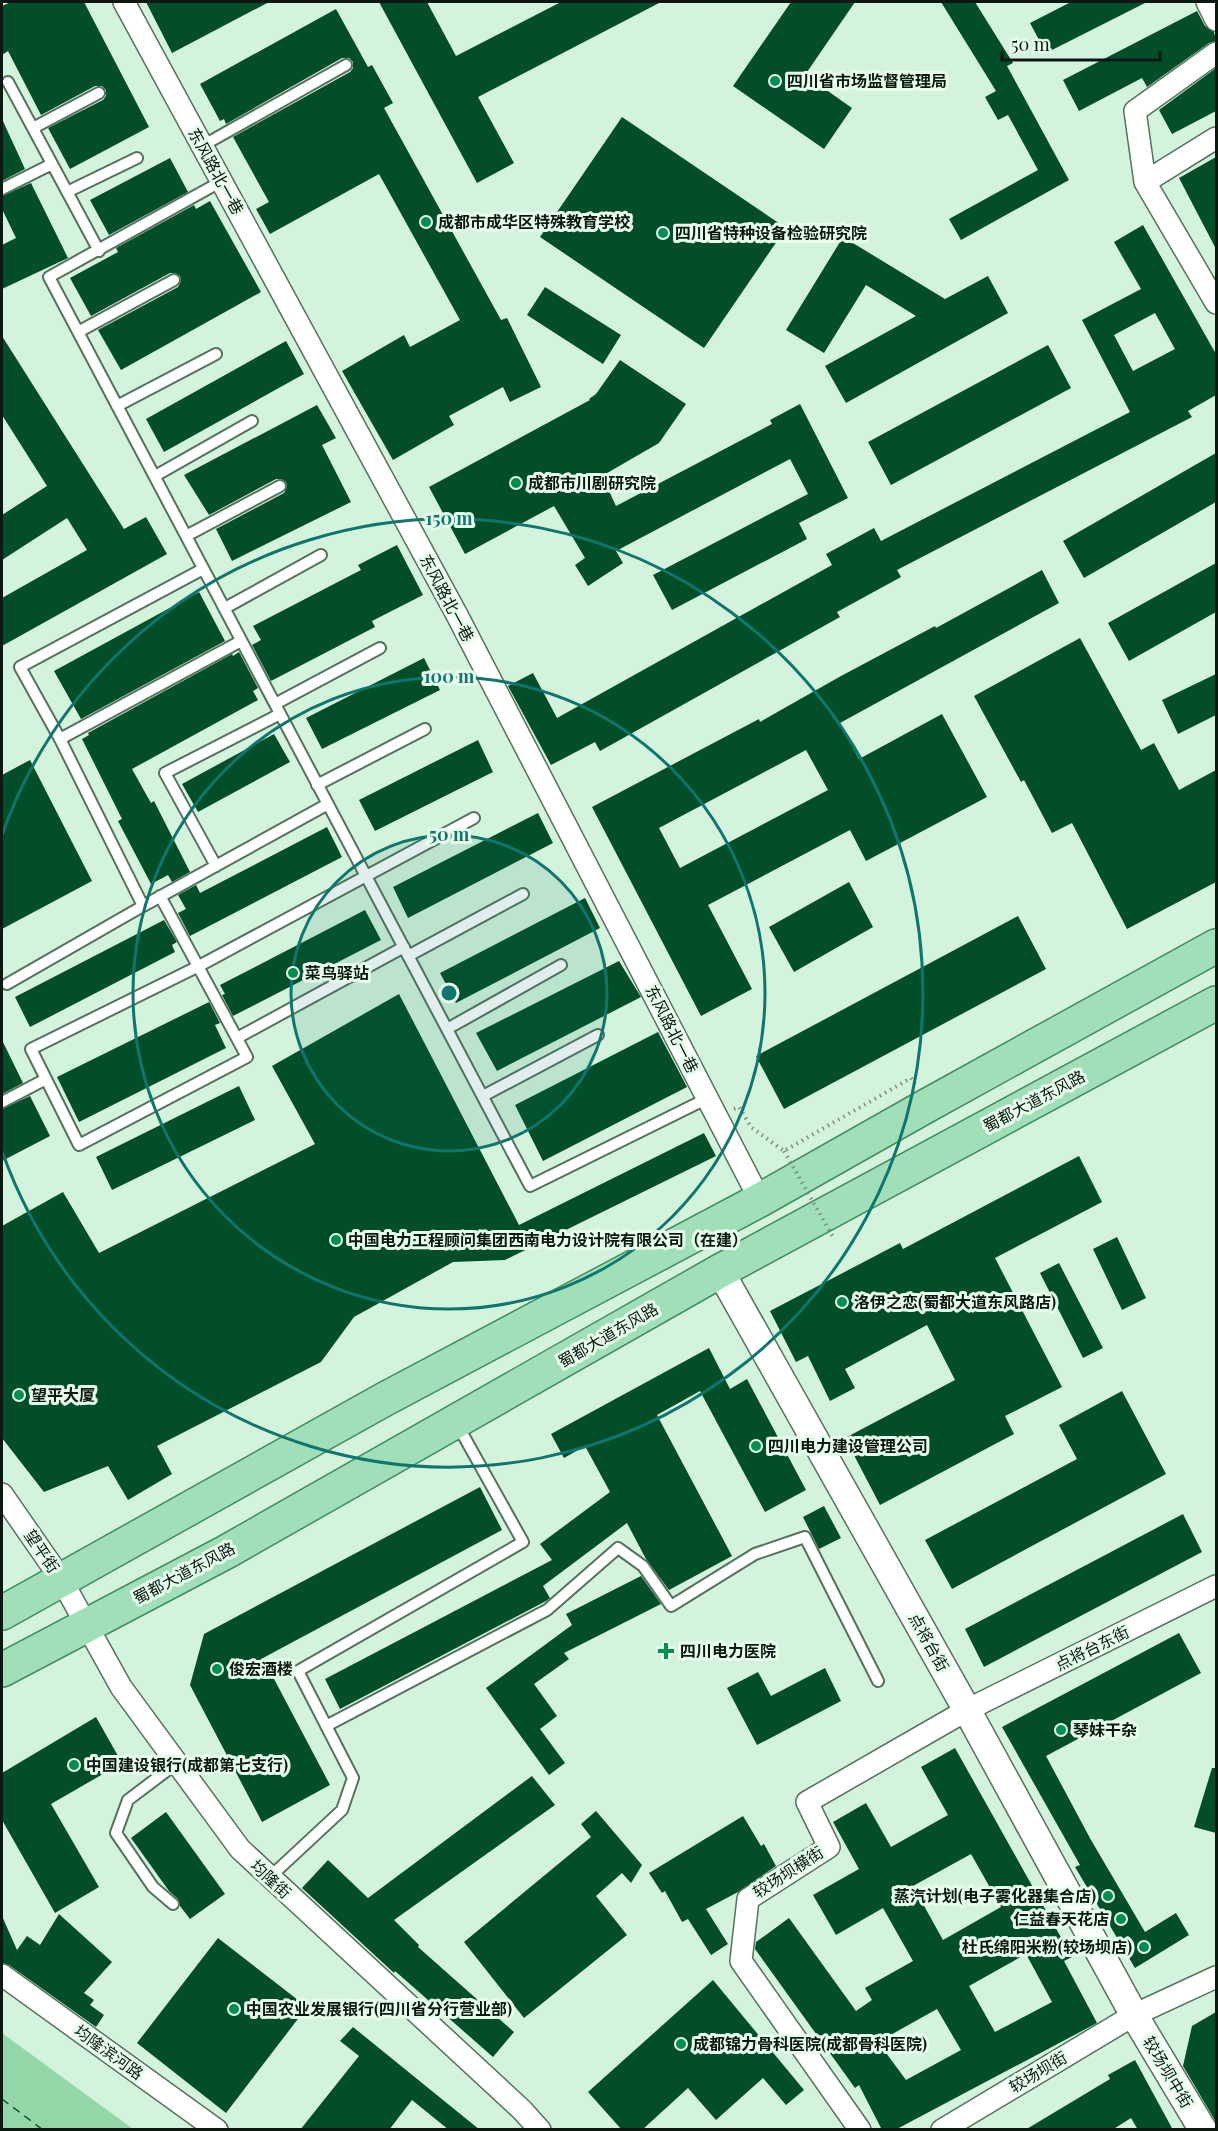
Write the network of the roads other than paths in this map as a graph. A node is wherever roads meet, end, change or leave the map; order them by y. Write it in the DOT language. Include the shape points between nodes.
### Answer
graph roads {
  1 [pos="124,2"];
  2 [pos="1207,2"];
  3 [pos="1216,20"];
  4 [pos="1216,53"];
  5 [pos="346,65"];
  6 [pos="8,82"];
  7 [pos="99,93"];
  8 [pos="33,128"];
  9 [pos="1216,138"];
  10 [pos="202,146"];
  11 [pos="137,158"];
  12 [pos="52,164"];
  13 [pos="222,181"];
  14 [pos="1146,182"];
  15 [pos="2,189"];
  16 [pos="67,192"];
  17 [pos="99,251"];
  18 [pos="174,280"];
  19 [pos="1216,303"];
  20 [pos="78,332"];
  21 [pos="216,354"];
  22 [pos="117,406"];
  23 [pos="252,421"];
  24 [pos="154,476"];
  25 [pos="280,486"];
  26 [pos="186,536"];
  27 [pos="321,555"];
  28 [pos="203,569"];
  29 [pos="225,608"];
  30 [pos="242,641"];
  31 [pos="380,648"];
  32 [pos="277,709"];
  33 [pos="425,729"];
  34 [pos="60,739"];
  35 [pos="317,785"];
  36 [pos="328,804"];
  37 [pos="474,818"];
  38 [pos="216,866"];
  39 [pos="366,876"];
  40 [pos="523,894"];
  41 [pos="160,896"];
  42 [pos="143,906"];
  43 [pos="1216,946"];
  44 [pos="406,951"];
  45 [pos="561,965"];
  46 [pos="199,966"];
  47 [pos="7,984"];
  48 [pos="1216,1003"];
  49 [pos="447,1029"];
  50 [pos="598,1035"];
  51 [pos="237,1038"];
  52 [pos="46,1079"];
  53 [pos="483,1096"];
  54 [pos="708,1098"];
  55 [pos="2,1102"];
  56 [pos="760,1200"];
  57 [pos="720,1271"];
  58 [pos="456,1421"];
  59 [pos="2,1494"];
  60 [pos="61,1580"];
  61 [pos="1216,1586"];
  62 [pos="2,1613"];
  63 [pos="87,1623"];
  64 [pos="2,1670"];
  65 [pos="878,1681"];
  66 [pos="967,1710"];
  67 [pos="326,1726"];
  68 [pos="177,1763"];
  69 [pos="270,1877"];
  70 [pos="173,1904"];
  71 [pos="2,1975"];
  72 [pos="1216,1977"];
  73 [pos="1134,2015"];
  74 [pos="217,2130"];
  75 [pos="540,2130"];
  76 [pos="860,2130"];
  77 [pos="942,2130"];
  78 [pos="1203,2130"];
  1 -- 10 [label="street, 东风路北一巷"];
  2 -- 3 [label="street"];
  4 -- 14 [label="street" via="1135,111"];
  5 -- 10 [label="lane"];
  6 -- 8 [label="lane"];
  7 -- 8 [label="lane"];
  8 -- 12 [label="lane"];
  9 -- 14 [label="street"];
  10 -- 13 [label="street, 东风路北一巷"];
  11 -- 16 [label="lane"];
  12 -- 15 [label="lane"];
  12 -- 16 [label="lane"];
  13 -- 17 [label="lane"];
  13 -- 54 [label="street, 东风路北一巷" via="457,615"];
  14 -- 19 [label="street"];
  16 -- 17 [label="lane"];
  17 -- 20 [label="lane" via="49,277"];
  18 -- 20 [label="lane"];
  20 -- 22 [label="lane"];
  21 -- 22 [label="lane"];
  22 -- 24 [label="lane"];
  23 -- 24 [label="lane"];
  24 -- 26 [label="lane"];
  25 -- 26 [label="lane"];
  26 -- 28 [label="lane"];
  27 -- 29 [label="lane"];
  28 -- 29 [label="lane"];
  28 -- 34 [label="lane" via="20,667"];
  29 -- 30 [label="lane"];
  30 -- 32 [label="lane"];
  30 -- 34 [label="lane"];
  31 -- 32 [label="lane"];
  32 -- 35 [label="lane"];
  32 -- 38 [label="lane" via="165,773"];
  33 -- 35 [label="lane"];
  34 -- 42 [label="lane"];
  35 -- 36 [label="lane"];
  36 -- 38 [label="lane"];
  36 -- 39 [label="lane"];
  37 -- 39 [label="lane"];
  38 -- 41 [label="lane"];
  39 -- 44 [label="lane"];
  39 -- 46 [label="lane"];
  40 -- 44 [label="lane"];
  41 -- 42 [label="lane"];
  41 -- 46 [label="lane"];
  42 -- 47 [label="lane"];
  43 -- 56 [label="main road"];
  44 -- 49 [label="lane"];
  44 -- 51 [label="lane"];
  45 -- 49 [label="lane"];
  46 -- 51 [label="lane"];
  46 -- 52 [label="lane" via="31,1049"];
  48 -- 57 [label="main road, 蜀都大道东风路"];
  49 -- 53 [label="lane"];
  50 -- 53 [label="lane"];
  51 -- 52 [label="lane" via="247,1057 79,1145"];
  52 -- 55 [label="lane"];
  53 -- 54 [label="lane" via="530,1186"];
  54 -- 56 [label="street, 东风路北一巷"];
  56 -- 60 [label="main road" via="385,1399"];
  57 -- 58 [label="main road, 蜀都大道东风路"];
  57 -- 66 [label="street, 点将台街"];
  58 -- 63 [label="main road, 蜀都大道东风路" via="226,1552"];
  58 -- 67 [label="lane" via="523,1542 298,1671"];
  59 -- 60 [label="street, 望平街"];
  60 -- 62 [label="main road"];
  60 -- 63 [label="street, 均隆街"];
  61 -- 66 [label="street, 点将台东街"];
  63 -- 64 [label="main road, 蜀都大道东风路"];
  63 -- 68 [label="street, 均隆街" via="121,1687"];
  65 -- 67 [label="lane" via="805,1537 755,1554 671,1606 643,1566 618,1548 547,1610"];
  66 -- 73 [label="street, 点将台街"];
  66 -- 76 [label="street, 较场坝横街" via="807,1802 829,1847 747,1899 741,1961"];
  67 -- 69 [label="lane" via="353,1778 342,1810"];
  68 -- 69 [label="street, 均隆街" via="240,1849"];
  68 -- 70 [label="lane" via="128,1800 116,1833 153,1887"];
  69 -- 75 [label="street, 均隆街"];
  71 -- 74 [label="street, 均隆滨河路"];
  72 -- 73 [label="street, 较场坝街"];
  73 -- 77 [label="street, 较场坝街"];
  73 -- 78 [label="street, 较场坝中街"];
}
